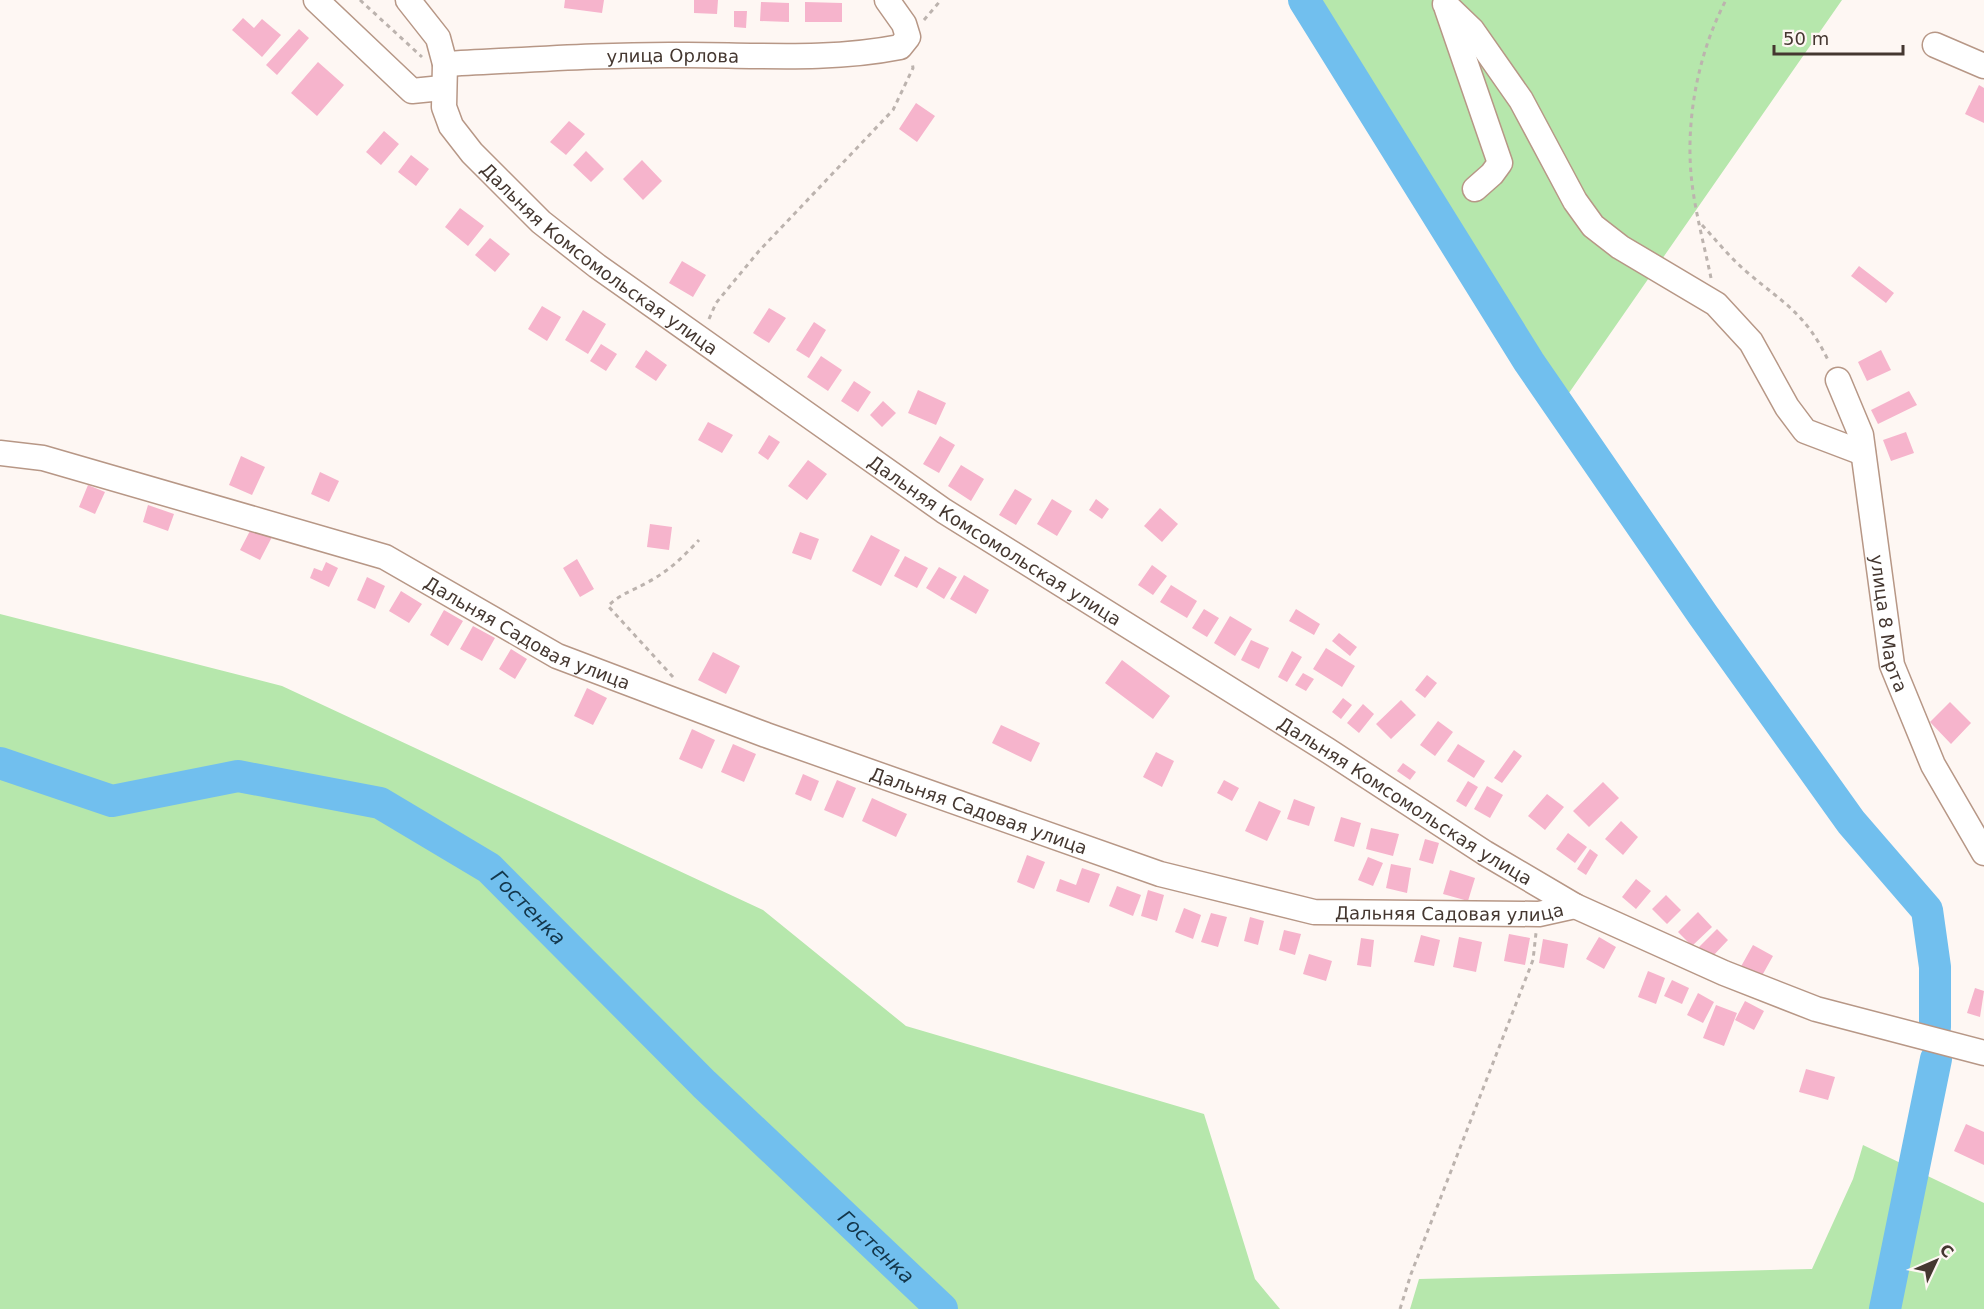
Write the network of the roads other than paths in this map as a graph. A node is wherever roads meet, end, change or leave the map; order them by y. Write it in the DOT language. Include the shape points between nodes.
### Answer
graph roads {
  1 [pos="316,0"];
  2 [pos="408,0"];
  3 [pos="887,0"];
  4 [pos="1444,2"];
  5 [pos="1935,45"];
  6 [pos="1984,66"];
  7 [pos="443,76"];
  8 [pos="1475,189"];
  9 [pos="1838,380"];
  10 [pos="0,453"];
  11 [pos="1863,453"];
  12 [pos="1984,853"];
  13 [pos="1575,906"];
  14 [pos="1984,1053"];
  1 -- 7 [label="street" via="412,91"];
  2 -- 7 [label="street" via="438,38"];
  3 -- 7 [label="street, улица Орлова" via="904,24 904,42 808,57 579,55"];
  4 -- 8 [label="street" via="1500,163"];
  4 -- 11 [label="street" via="1472,30 1521,100 1575,201 1593,226 1620,247 1716,304 1751,342 1787,408 1805,431"];
  5 -- 6 [label="street"];
  7 -- 13 [label="street, Дальняя Комсомольская улица" via="444,107 451,126 472,153 541,222 597,266 944,511"];
  9 -- 11 [label="street, улица 8 Марта" via="1861,435"];
  10 -- 13 [label="street, Дальняя Садовая улица" via="43,458 385,556 557,656 766,735 1160,874 1314,912 1539,914"];
  11 -- 12 [label="street, улица 8 Марта" via="1892,664 1933,765"];
  13 -- 14 [label="street, Дальняя Садовая улица" via="1724,973 1816,1009"];
}
